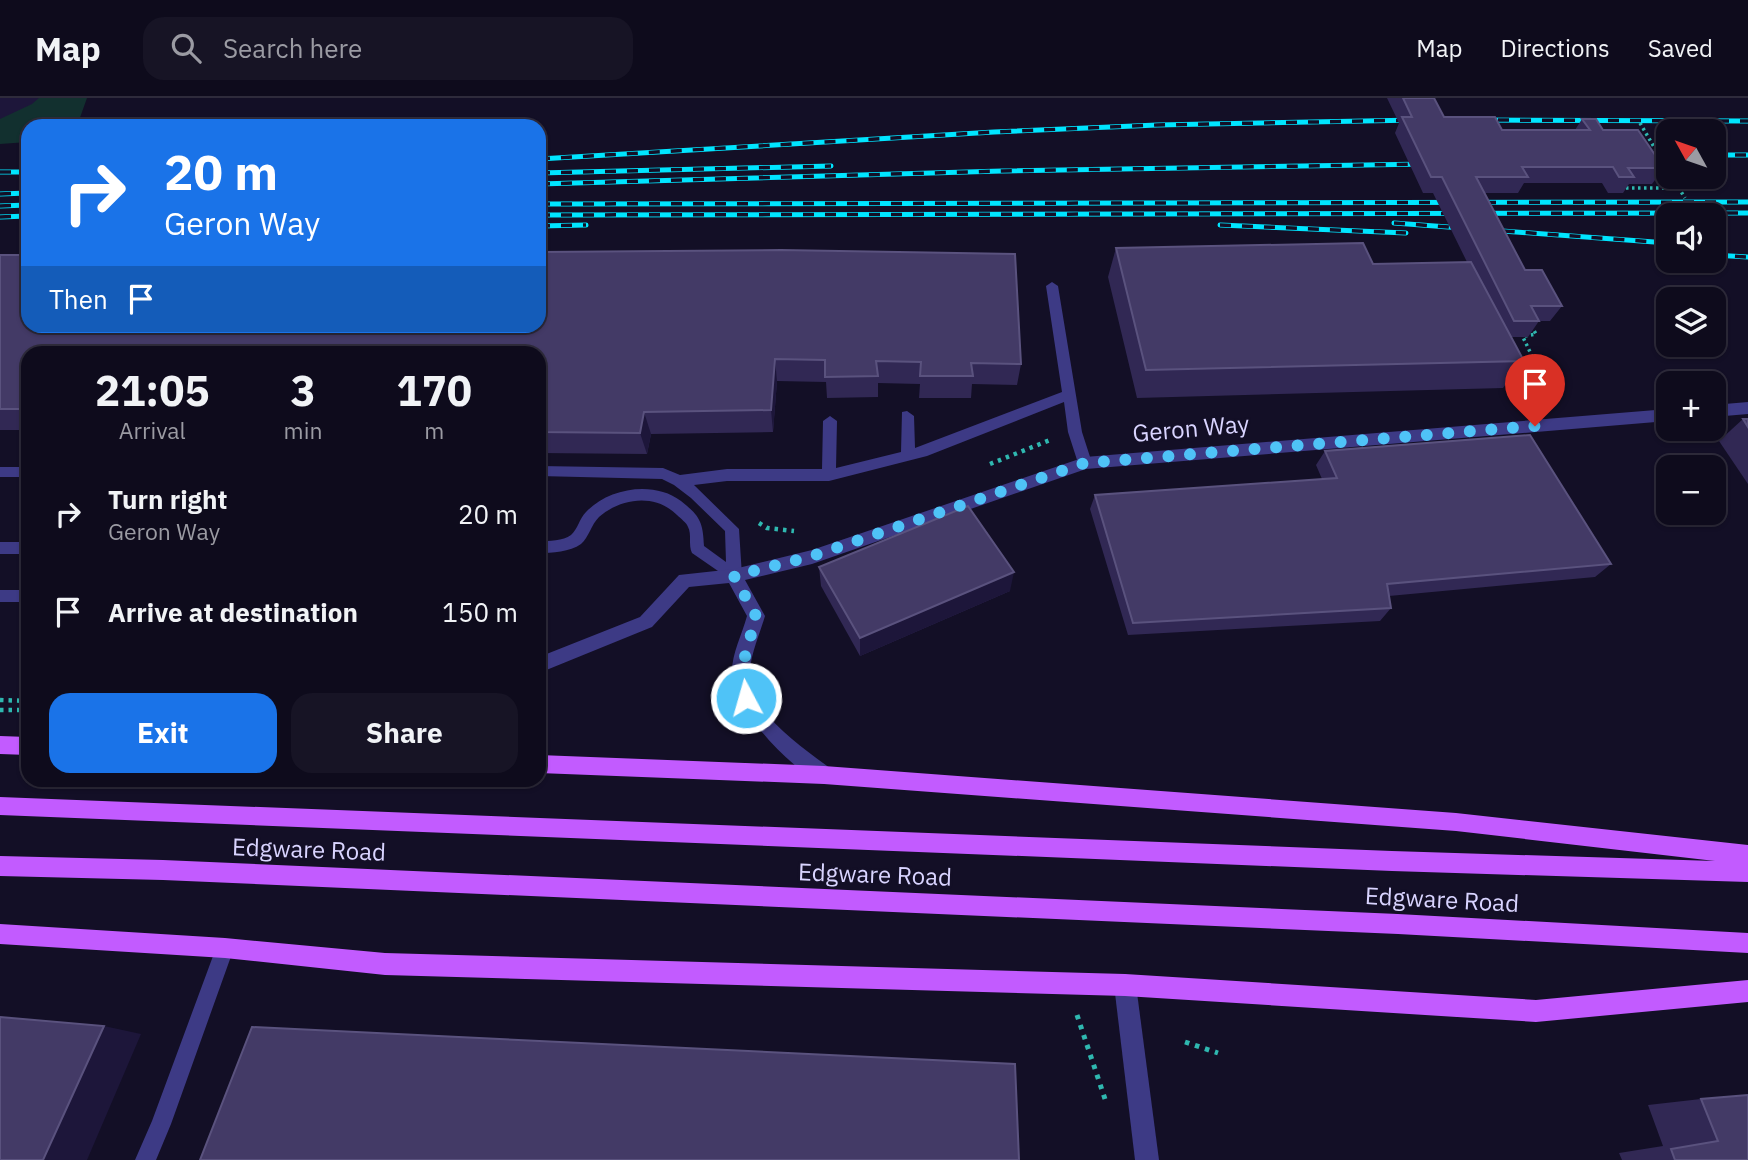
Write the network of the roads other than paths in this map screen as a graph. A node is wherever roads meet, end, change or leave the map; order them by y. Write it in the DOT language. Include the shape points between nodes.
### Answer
graph roads {
  1 [pos="1052,286"];
  2 [pos="1069,395"];
  3 [pos="1748,408"];
  4 [pos="1726,410"];
  5 [pos="907,416"];
  6 [pos="1656,416"];
  7 [pos="830,421"];
  8 [pos="908,456"];
  9 [pos="1085,463"];
  10 [pos="546,471"];
  11 [pos="0,472"];
  12 [pos="21,472"];
  13 [pos="829,475"];
  14 [pos="679,481"];
  15 [pos="546,547"];
  16 [pos="0,548"];
  17 [pos="21,548"];
  18 [pos="734,576"];
  19 [pos="0,596"];
  20 [pos="21,596"];
  21 [pos="546,662"];
  22 [pos="0,745"];
  23 [pos="21,746"];
  24 [pos="546,764"];
  25 [pos="824,775"];
  26 [pos="0,806"];
  27 [pos="1748,855"];
  28 [pos="0,866"];
  29 [pos="1748,872"];
  30 [pos="0,934"];
  31 [pos="1748,943"];
  32 [pos="225,948"];
  33 [pos="1125,985"];
  34 [pos="1748,991"];
  35 [pos="145,1160"];
  36 [pos="1147,1160"];
  1 -- 2 [label="lane"];
  2 -- 8 [label="lane"];
  2 -- 9 [label="lane"];
  3 -- 4 [label="street"];
  5 -- 8 [label="lane"];
  6 -- 9 [label="street, Geron Way"];
  7 -- 13 [label="lane"];
  8 -- 13 [label="lane"];
  9 -- 18 [label="street, Geron Way" via="812,556"];
  10 -- 14 [label="lane" via="663,474"];
  11 -- 12 [label="lane"];
  13 -- 14 [label="lane" via="727,475"];
  14 -- 18 [label="lane" via="732,528"];
  15 -- 18 [label="lane" via="576,539 591,516 612,501 628,494 653,495 673,502 688,517 695,525 697,548"];
  16 -- 17 [label="lane"];
  18 -- 21 [label="street, Geron Way" via="685,580 646,622"];
  18 -- 25 [label="street" via="756,616 740,675 746,698 775,736"];
  19 -- 20 [label="lane"];
  22 -- 23 [label="main road"];
  24 -- 25 [label="main road"];
  25 -- 27 [label="main road" via="1456,822"];
  26 -- 29 [label="main road, Edgware Road"];
  28 -- 31 [label="main road, Edgware Road" via="1398,924"];
  30 -- 32 [label="main road"];
  32 -- 33 [label="main road" via="385,964"];
  32 -- 35 [label="lane"];
  33 -- 34 [label="main road" via="1536,1011"];
  33 -- 36 [label="street"];
}
